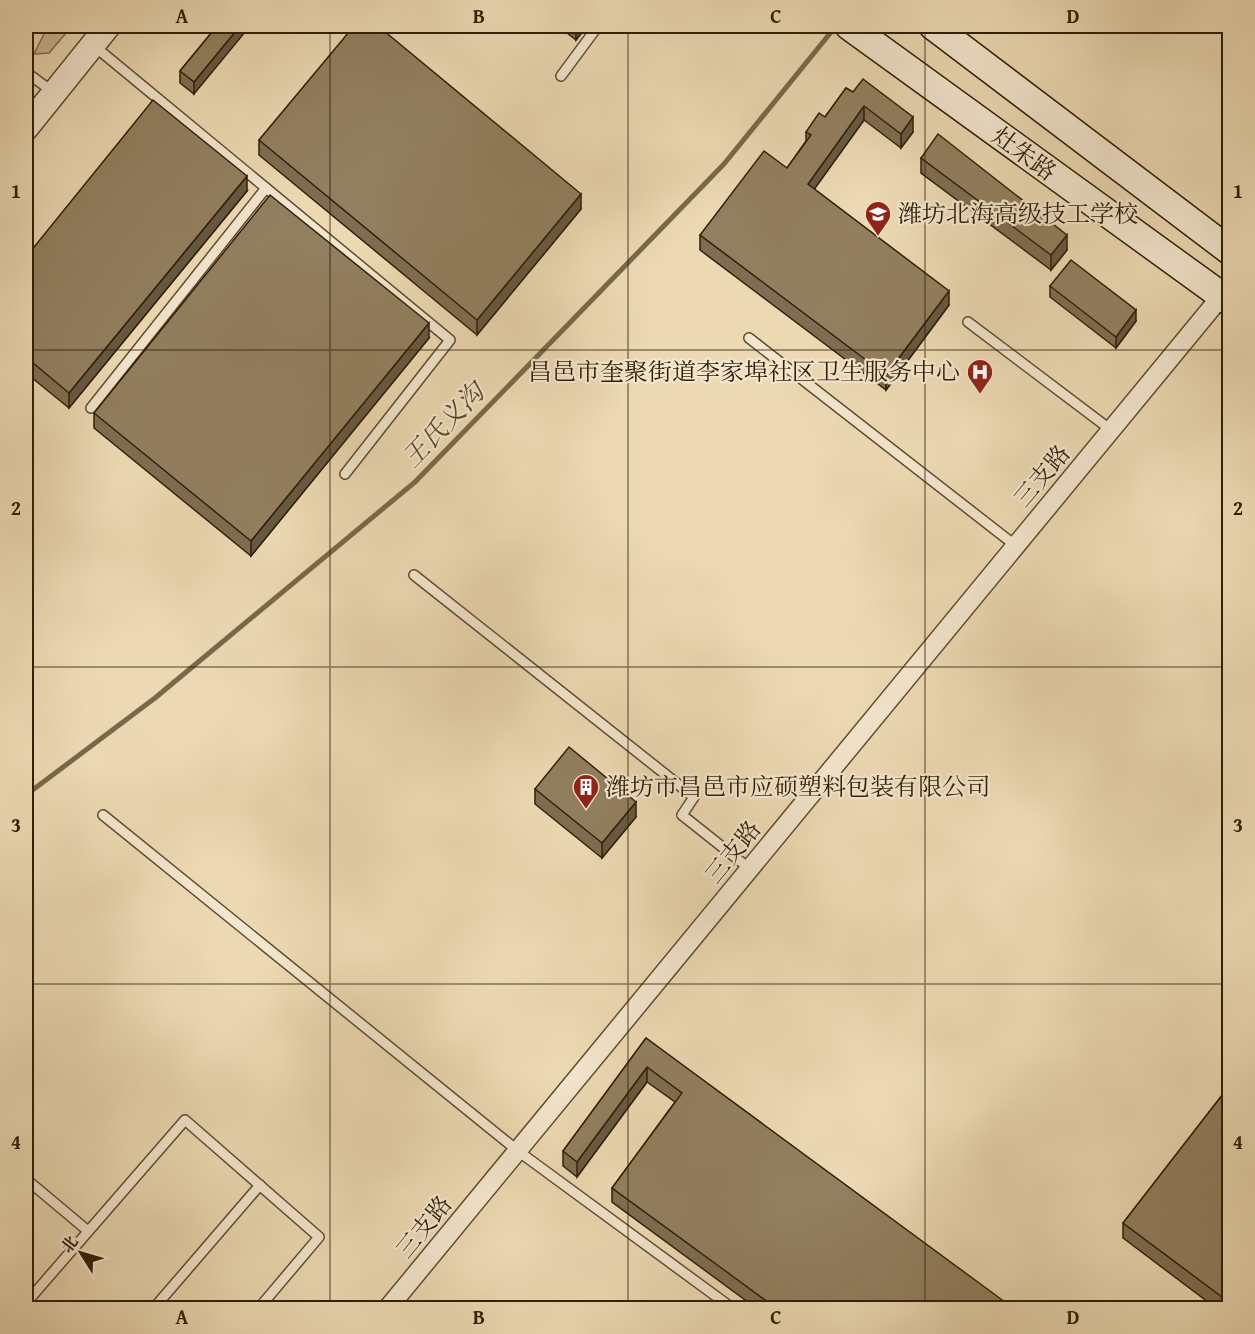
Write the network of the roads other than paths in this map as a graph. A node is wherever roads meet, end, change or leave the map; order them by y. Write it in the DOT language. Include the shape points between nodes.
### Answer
graph roads {
  1 [pos="108,26"];
  2 [pos="598,26"];
  3 [pos="849,26"];
  4 [pos="933,26"];
  5 [pos="93,45"];
  6 [pos="26,72"];
  7 [pos="561,76"];
  8 [pos="54,93"];
  9 [pos="26,128"];
  10 [pos="266,188"];
  11 [pos="1230,251"];
  12 [pos="1227,295"];
  13 [pos="968,321"];
  14 [pos="749,338"];
  15 [pos="91,408"];
  16 [pos="1111,430"];
  17 [pos="345,474"];
  18 [pos="1016,546"];
  19 [pos="414,575"];
  20 [pos="103,815"];
  21 [pos="750,869"];
  22 [pos="518,1151"];
  23 [pos="26,1179"];
  24 [pos="260,1185"];
  25 [pos="88,1231"];
  26 [pos="26,1303"];
  27 [pos="154,1308"];
  28 [pos="259,1308"];
  29 [pos="388,1308"];
  30 [pos="732,1308"];
  1 -- 5 [label="street"];
  2 -- 7 [label="lane"];
  3 -- 12 [label="main road, 灶朱路"];
  4 -- 11 [label="main road, 灶朱路"];
  5 -- 8 [label="street"];
  5 -- 10 [label="lane"];
  6 -- 8 [label="lane"];
  8 -- 9 [label="street"];
  10 -- 15 [label="lane"];
  10 -- 17 [label="lane" via="450,340"];
  12 -- 16 [label="street, 三支路"];
  13 -- 16 [label="lane"];
  14 -- 18 [label="lane"];
  16 -- 18 [label="street, 三支路"];
  18 -- 21 [label="street, 三支路"];
  19 -- 21 [label="lane" via="694,797 682,815"];
  20 -- 22 [label="lane"];
  21 -- 22 [label="street, 三支路"];
  22 -- 29 [label="street, 三支路"];
  22 -- 30 [label="lane"];
  23 -- 25 [label="lane"];
  24 -- 25 [label="lane" via="185,1120"];
  24 -- 27 [label="lane"];
  24 -- 28 [label="lane" via="319,1237"];
  25 -- 26 [label="lane"];
}
